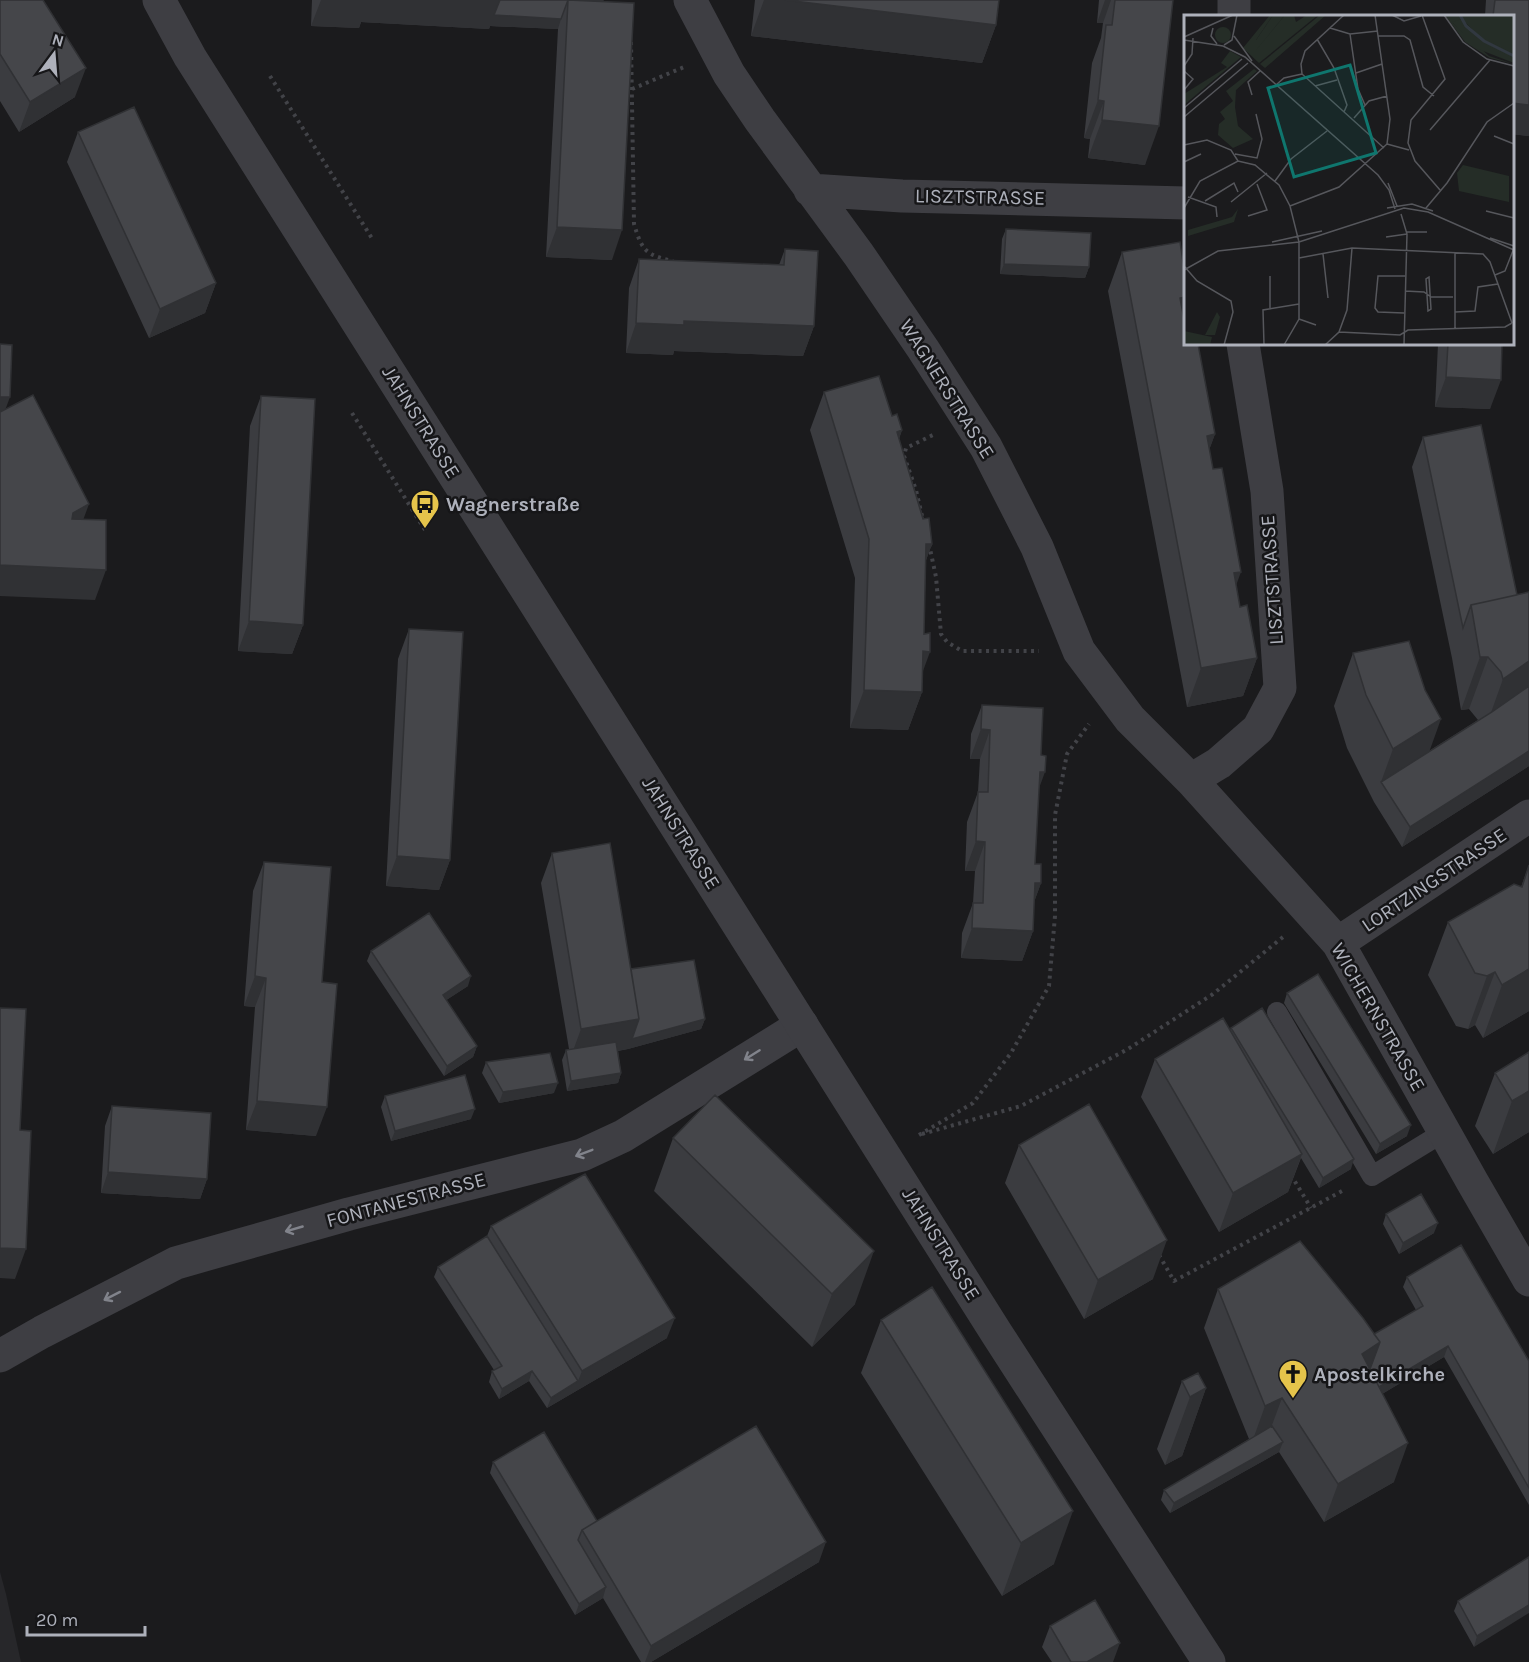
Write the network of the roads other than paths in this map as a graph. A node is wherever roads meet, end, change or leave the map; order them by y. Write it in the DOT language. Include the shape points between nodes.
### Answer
graph roads {
  1 [pos="159,0"];
  2 [pos="690,0"];
  3 [pos="810,190"];
  4 [pos="1184,203"];
  5 [pos="1243,345"];
  6 [pos="1191,780"];
  7 [pos="1529,816"];
  8 [pos="1338,943"];
  9 [pos="1277,1012"];
  10 [pos="802,1025"];
  11 [pos="1444,1132"];
  12 [pos="1529,1280"];
  13 [pos="0,1356"];
  14 [pos="1209,1662"];
  1 -- 10 [label="street, JAHNSTRASSE" via="190,57"];
  2 -- 3 [label="street, WAGNERSTRASSE" via="729,74"];
  3 -- 4 [label="street, LISZTSTRASSE"];
  3 -- 6 [label="street, WAGNERSTRASSE" via="859,255 986,447 1036,547 1079,651 1130,719"];
  5 -- 6 [label="street, LISZTSTRASSE" via="1267,490 1280,688 1258,729 1219,763"];
  6 -- 8 [label="street, WICHERNSTRASSE"];
  7 -- 8 [label="street, LORTZINGSTRASSE"];
  8 -- 11 [label="street, WICHERNSTRASSE"];
  9 -- 11 [label="lane" via="1372,1176"];
  10 -- 13 [label="street, FONTANESTRASSE, one-way" via="623,1136 582,1155 176,1263"];
  10 -- 14 [label="street, JAHNSTRASSE"];
  11 -- 12 [label="street, WICHERNSTRASSE"];
}
